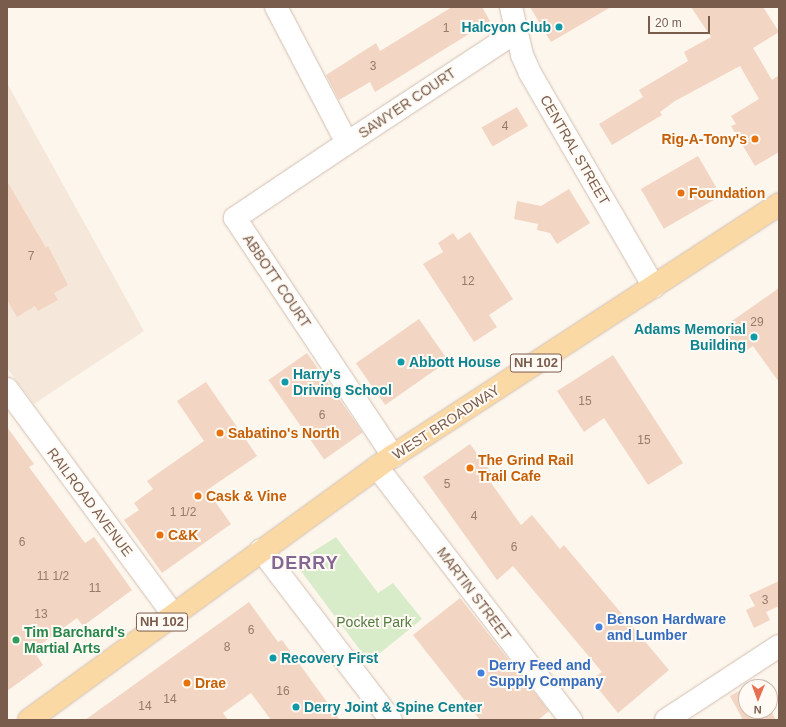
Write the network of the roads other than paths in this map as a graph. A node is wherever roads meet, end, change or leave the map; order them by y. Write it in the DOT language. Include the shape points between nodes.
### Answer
graph roads {
  1 [pos="276,7"];
  2 [pos="511,7"];
  3 [pos="516,32"];
  4 [pos="347,143"];
  5 [pos="779,204"];
  6 [pos="654,287"];
  7 [pos="7,389"];
  8 [pos="385,462"];
  9 [pos="261,550"];
  10 [pos="173,614"];
  11 [pos="779,646"];
  12 [pos="29,720"];
  13 [pos="391,720"];
  14 [pos="571,720"];
  15 [pos="666,720"];
  1 -- 4 [label="street, SAWYER COURT"];
  2 -- 3 [label="street, CENTRAL STREET"];
  3 -- 4 [label="street, SAWYER COURT"];
  3 -- 6 [label="street, CENTRAL STREET" via="522,55 543,98"];
  4 -- 8 [label="street, ABBOTT COURT" via="235,218 290,299"];
  5 -- 6 [label="main road, WEST BROADWAY / NH 102"];
  6 -- 8 [label="main road, WEST BROADWAY / NH 102"];
  7 -- 10 [label="street, RAILROAD AVENUE"];
  8 -- 9 [label="main road, WEST BROADWAY / NH 102"];
  8 -- 14 [label="street, MARTIN STREET"];
  9 -- 10 [label="main road, NH 102"];
  9 -- 13 [label="street"];
  10 -- 12 [label="main road, NH 102"];
  11 -- 15 [label="street"];
}
